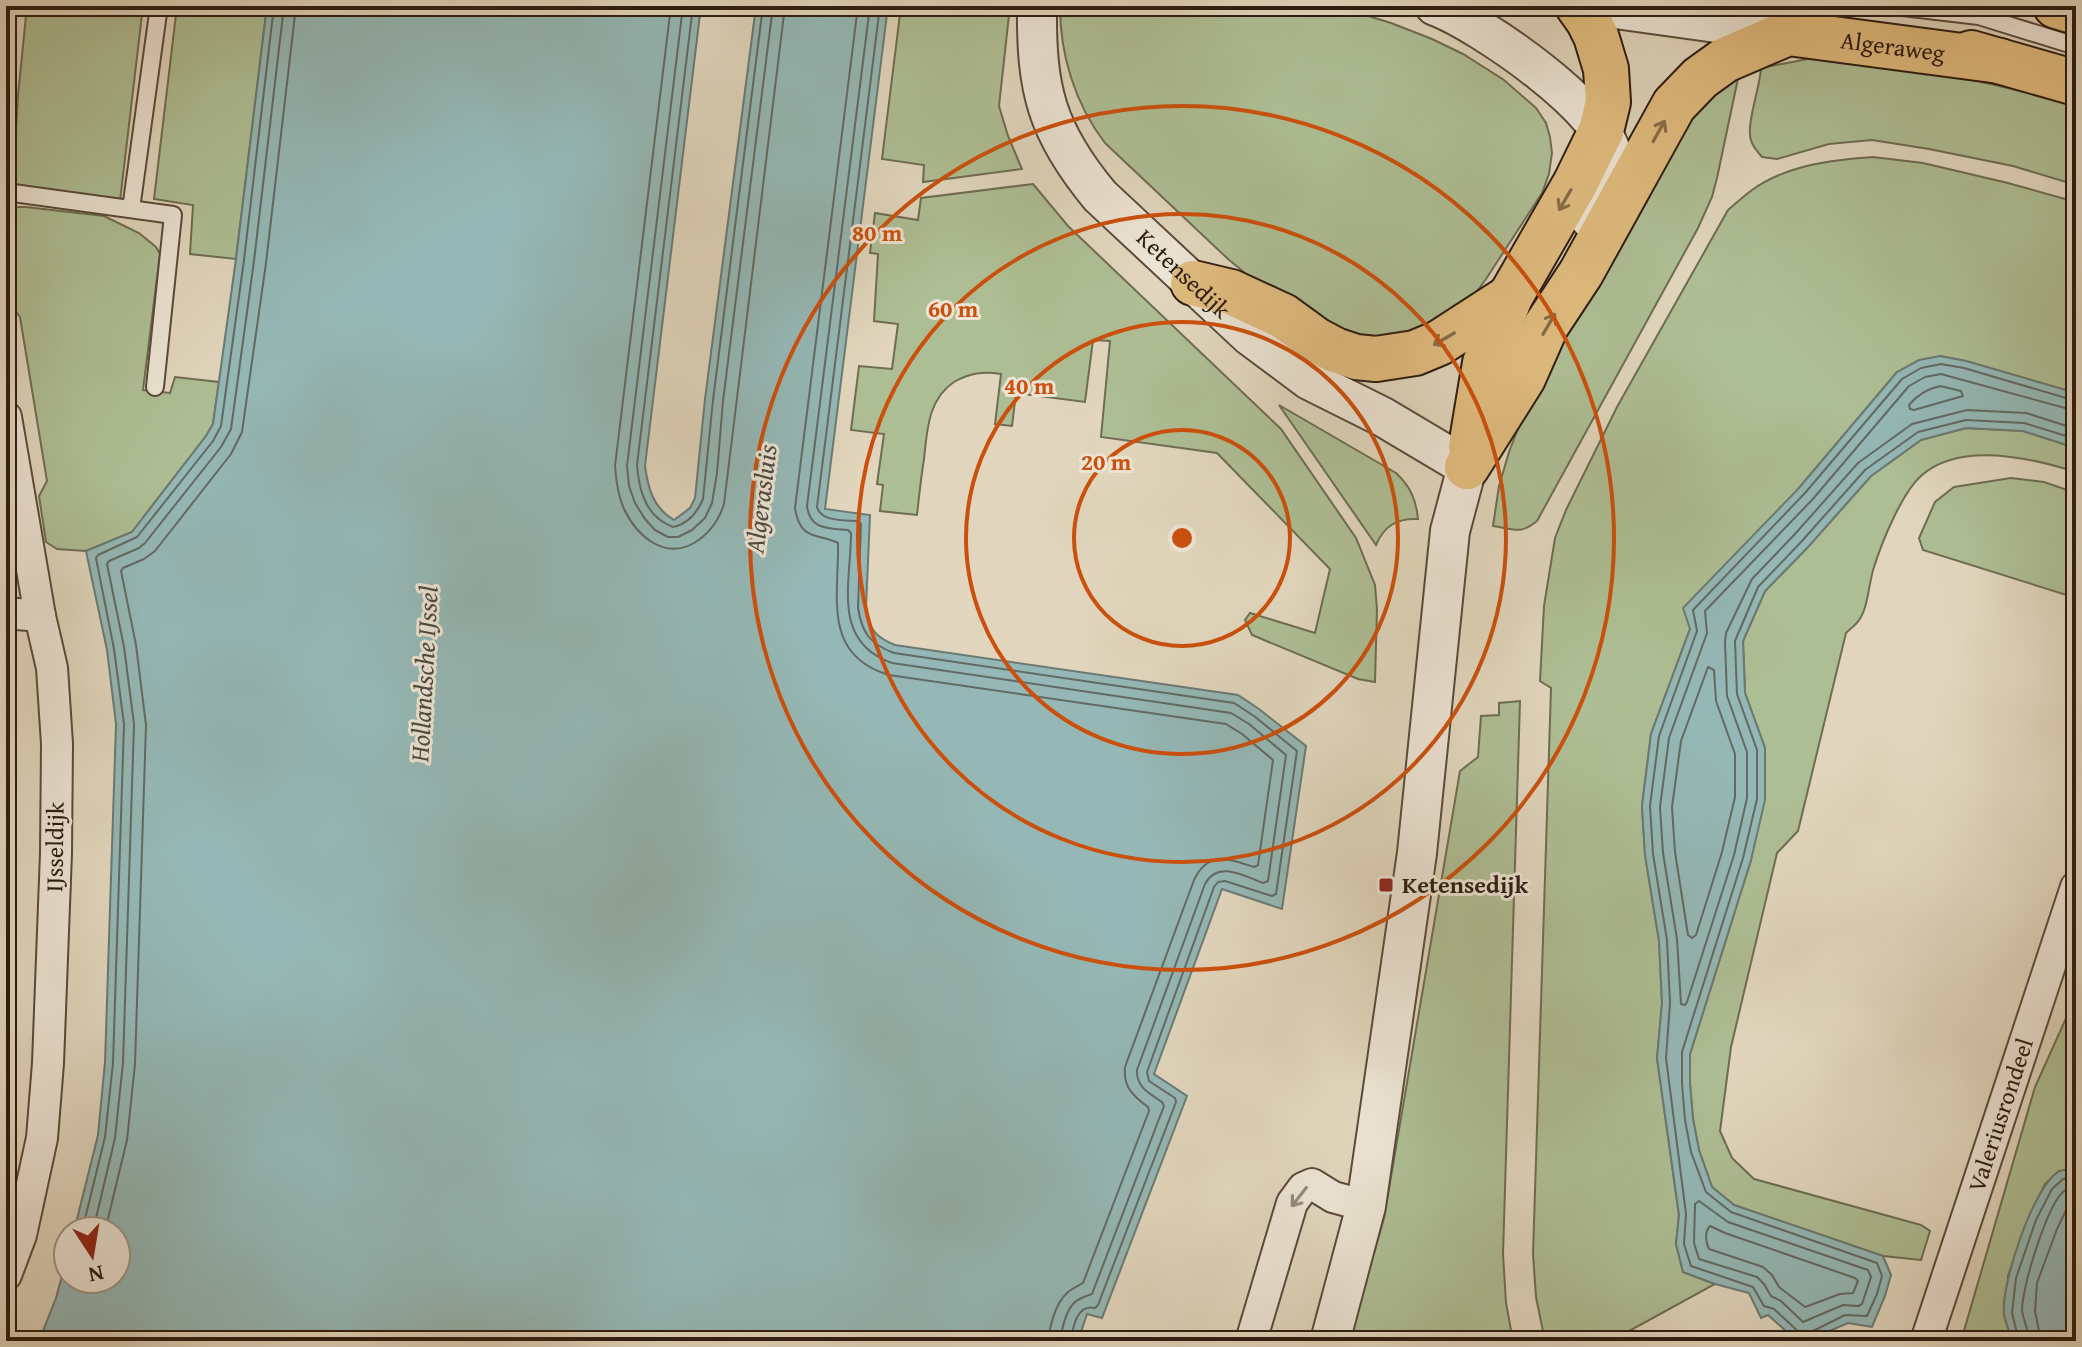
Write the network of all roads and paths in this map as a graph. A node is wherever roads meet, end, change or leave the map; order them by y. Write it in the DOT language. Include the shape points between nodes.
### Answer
graph roads {
  1 [pos="159,6"];
  2 [pos="1037,6"];
  3 [pos="1435,6"];
  4 [pos="1578,6"];
  5 [pos="1594,6"];
  6 [pos="1894,6"];
  7 [pos="1962,6"];
  8 [pos="2056,6"];
  9 [pos="2076,12"];
  10 [pos="1979,16"];
  11 [pos="1791,19"];
  12 [pos="2076,46"];
  13 [pos="2076,83"];
  14 [pos="1601,131"];
  15 [pos="6,192"];
  16 [pos="131,209"];
  17 [pos="1581,273"];
  18 [pos="1193,283"];
  19 [pos="1510,297"];
  20 [pos="155,387"];
  21 [pos="6,417"];
  22 [pos="1467,467"];
  23 [pos="6,613"];
  24 [pos="40,616"];
  25 [pos="2076,887"];
  26 [pos="1366,1206"];
  27 [pos="6,1275"];
  28 [pos="1251,1341"];
  29 [pos="1330,1341"];
  30 [pos="1926,1341"];
  1 -- 16 [label="lane"];
  2 -- 18 [label="street, Ketensedijk" via="1040,78 1062,143 1100,196"];
  3 -- 14 [label="street" via="1529,63"];
  4 -- 14 [label="main road" via="1596,36 1606,69 1608,102"];
  5 -- 11 [label="street, Algeraweg"];
  6 -- 10 [label="lane, Algeraweg"];
  7 -- 10 [label="lane, Algeraweg"];
  8 -- 9 [label="main road"];
  10 -- 12 [label="lane, Algeraweg"];
  11 -- 13 [label="main road, Algeraweg" via="2000,61"];
  17 -- 11 [label="main road, one-way" via="1674,105 1700,78"];
  14 -- 17 [label="street" via="1613,159 1612,175 1591,217"];
  14 -- 19 [label="main road, one-way"];
  15 -- 16 [label="lane"];
  16 -- 20 [label="lane" via="173,215"];
  22 -- 17 [label="main road, one-way"];
  19 -- 18 [label="main road, one-way" via="1439,343 1376,359 1335,350 1283,316 1231,292"];
  18 -- 22 [label="street, Ketensedijk" via="1250,336 1309,380"];
  19 -- 22 [label="main road" via="1485,363"];
  21 -- 24 [label="street, IJsseldijk"];
  22 -- 26 [label="street" via="1450,531 1417,853"];
  23 -- 24 [label="street"];
  24 -- 27 [label="street, IJsseldijk" via="52,668 57,744 48,1063 42,1138 21,1235"];
  25 -- 30 [label="street, Valeriusrondeel"];
  26 -- 28 [label="street, one-way" via="1333,1197 1312,1184 1303,1188 1292,1203"];
  26 -- 29 [label="street"];
}
